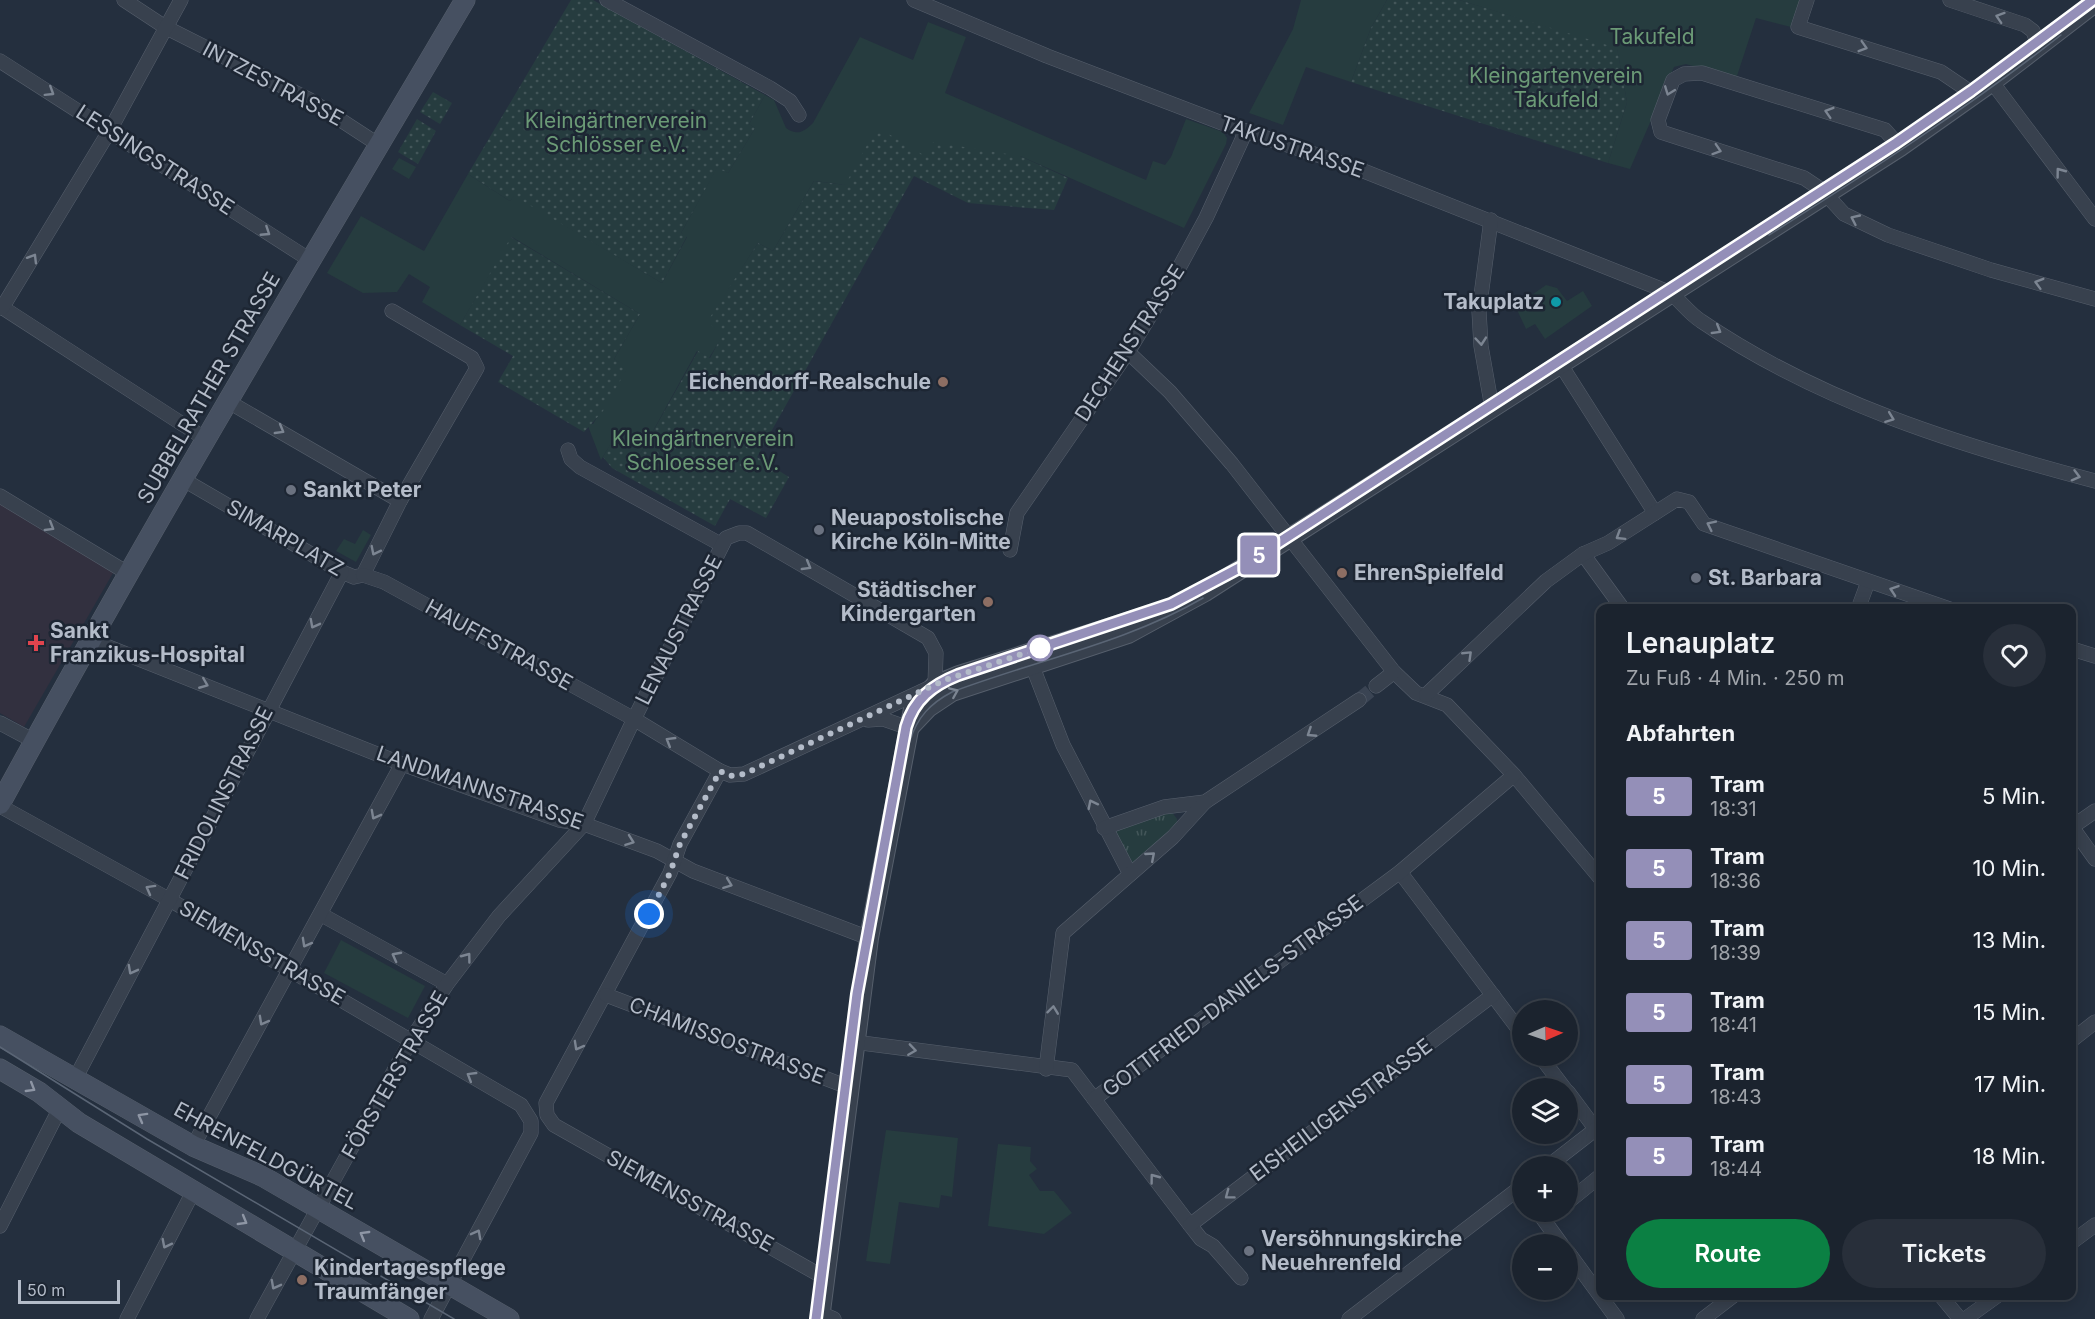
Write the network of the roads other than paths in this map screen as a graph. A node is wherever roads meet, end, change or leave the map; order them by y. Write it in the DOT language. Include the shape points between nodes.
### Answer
graph roads {
  1 [pos="124,0"];
  2 [pos="181,0"];
  3 [pos="465,0"];
  4 [pos="607,0"];
  5 [pos="914,0"];
  6 [pos="1808,0"];
  7 [pos="1950,0"];
  8 [pos="2095,3"];
  9 [pos="165,27"];
  10 [pos="2039,47"];
  11 [pos="0,61"];
  12 [pos="1992,82"];
  13 [pos="1975,95"];
  14 [pos="799,115"];
  15 [pos="110,130"];
  16 [pos="1246,131"];
  17 [pos="379,145"];
  18 [pos="1900,147"];
  19 [pos="1825,194"];
  20 [pos="2095,219"];
  21 [pos="1491,220"];
  22 [pos="310,260"];
  23 [pos="1671,293"];
  24 [pos="2095,299"];
  25 [pos="1,307"];
  26 [pos="392,311"];
  27 [pos="1128,352"];
  28 [pos="1562,365"];
  29 [pos="229,402"];
  30 [pos="1492,408"];
  31 [pos="207,440"];
  32 [pos="568,450"];
  33 [pos="184,480"];
  34 [pos="2095,482"];
  35 [pos="0,496"];
  36 [pos="400,501"];
  37 [pos="1655,513"];
  38 [pos="1291,539"];
  39 [pos="722,545"];
  40 [pos="1010,550"];
  41 [pos="1583,554"];
  42 [pos="342,572"];
  43 [pos="129,574"];
  44 [pos="363,574"];
  45 [pos="1868,582"];
  46 [pos="1619,604"];
  47 [pos="1860,604"];
  48 [pos="1935,604"];
  49 [pos="1176,608"];
  50 [pos="91,640"];
  51 [pos="2076,650"];
  52 [pos="2095,656"];
  53 [pos="1032,665"];
  54 [pos="1394,672"];
  55 [pos="935,685"];
  56 [pos="1376,686"];
  57 [pos="1426,695"];
  58 [pos="1359,700"];
  59 [pos="267,710"];
  60 [pos="634,719"];
  61 [pos="860,722"];
  62 [pos="0,723"];
  63 [pos="909,728"];
  64 [pos="34,741"];
  65 [pos="402,764"];
  66 [pos="720,771"];
  67 [pos="1514,775"];
  68 [pos="1205,802"];
  69 [pos="0,805"];
  70 [pos="2095,812"];
  71 [pos="584,824"];
  72 [pos="2076,824"];
  73 [pos="1104,828"];
  74 [pos="2076,832"];
  75 [pos="2095,858"];
  76 [pos="674,861"];
  77 [pos="1400,872"];
  78 [pos="1596,873"];
  79 [pos="1130,874"];
  80 [pos="170,900"];
  81 [pos="322,915"];
  82 [pos="869,938"];
  83 [pos="291,970"];
  84 [pos="447,984"];
  85 [pos="606,994"];
  86 [pos="1493,995"];
  87 [pos="1512,1021"];
  88 [pos="2095,1022"];
  89 [pos="0,1036"];
  90 [pos="2076,1037"];
  91 [pos="411,1040"];
  92 [pos="854,1042"];
  93 [pos="1548,1066"];
  94 [pos="1046,1068"];
  95 [pos="0,1069"];
  96 [pos="1557,1078"];
  97 [pos="75,1079"];
  98 [pos="848,1087"];
  99 [pos="1094,1099"];
  100 [pos="1578,1106"];
  101 [pos="60,1110"];
  102 [pos="1596,1129"];
  103 [pos="1596,1133"];
  104 [pos="193,1146"];
  105 [pos="1563,1156"];
  106 [pos="1596,1179"];
  107 [pos="193,1192"];
  108 [pos="1578,1194"];
  109 [pos="1512,1196"];
  110 [pos="319,1208"];
  111 [pos="1190,1225"];
  112 [pos="0,1226"];
  113 [pos="2095,1226"];
  114 [pos="2076,1239"];
  115 [pos="293,1250"];
  116 [pos="1578,1266"];
  117 [pos="825,1278"];
  118 [pos="1241,1278"];
  119 [pos="451,1286"];
  120 [pos="1596,1290"];
  121 [pos="1603,1300"];
  122 [pos="1728,1300"];
  123 [pos="1945,1300"];
  124 [pos="1991,1300"];
  125 [pos="825,1317"];
  126 [pos="127,1319"];
  127 [pos="257,1319"];
  128 [pos="409,1319"];
  129 [pos="431,1319"];
  130 [pos="509,1319"];
  131 [pos="1348,1319"];
  132 [pos="1617,1319"];
  133 [pos="1703,1319"];
  134 [pos="1963,1319"];
  1 -- 9 [label="street, INTZESTRASSE"];
  2 -- 9 [label="street"];
  3 -- 17 [label="main road, SUBBELRATHER STRASSE"];
  4 -- 14 [label="street" via="770,88 790,101"];
  5 -- 16 [label="street, TAKUSTRASSE" via="1037,52"];
  6 -- 13 [label="street, one-way" via="1798,27 1941,72"];
  10 -- 7 [label="street, one-way" via="2033,31 2025,25"];
  8 -- 10 [label="street"];
  9 -- 15 [label="street"];
  9 -- 17 [label="street, INTZESTRASSE" via="310,100"];
  10 -- 12 [label="street"];
  11 -- 15 [label="street, LESSINGSTRASSE, one-way"];
  12 -- 13 [label="street"];
  20 -- 12 [label="street, one-way"];
  13 -- 18 [label="street"];
  15 -- 22 [label="street, LESSINGSTRASSE, one-way"];
  25 -- 15 [label="street, one-way"];
  16 -- 21 [label="street, TAKUSTRASSE"];
  16 -- 27 [label="street, DECHENSTRASSE" via="1206,218"];
  17 -- 22 [label="main road, SUBBELRATHER STRASSE"];
  18 -- 19 [label="street"];
  18 -- 19 [label="street, one-way" via="1885,130 1702,73 1684,74 1673,80 1658,120 1661,132 1804,178"];
  19 -- 23 [label="street"];
  24 -- 19 [label="street, one-way" via="1991,270 1888,235 1844,214"];
  21 -- 23 [label="street, TAKUSTRASSE"];
  21 -- 30 [label="street, one-way" via="1479,311"];
  22 -- 29 [label="main road, SUBBELRATHER STRASSE"];
  23 -- 28 [label="street"];
  23 -- 34 [label="street, one-way" via="1700,320 1729,338 1865,409 1960,445"];
  25 -- 31 [label="street"];
  26 -- 36 [label="street, SIMARPLATZ" via="472,358 477,368"];
  27 -- 38 [label="street" via="1170,392"];
  27 -- 40 [label="street, DECHENSTRASSE" via="1017,513"];
  28 -- 30 [label="street"];
  28 -- 37 [label="street"];
  29 -- 31 [label="main road, SUBBELRATHER STRASSE"];
  29 -- 36 [label="street, one-way"];
  30 -- 38 [label="street"];
  31 -- 33 [label="main road, SUBBELRATHER STRASSE"];
  32 -- 39 [label="street, LENAUSTRASSE" via="580,467"];
  33 -- 42 [label="street, SIMARPLATZ"];
  33 -- 43 [label="main road, SUBBELRATHER STRASSE"];
  35 -- 43 [label="street, one-way"];
  36 -- 44 [label="street, SIMARPLATZ, one-way"];
  37 -- 41 [label="street, one-way"];
  45 -- 37 [label="street, one-way" via="1704,524 1689,502 1677,499"];
  38 -- 49 [label="street"];
  38 -- 54 [label="street"];
  39 -- 55 [label="street, one-way" via="726,538 739,533 756,537 928,638 936,653"];
  39 -- 60 [label="street, LENAUSTRASSE"];
  41 -- 46 [label="street"];
  57 -- 41 [label="street, one-way" via="1546,581"];
  42 -- 44 [label="street, SIMARPLATZ" via="354,577"];
  42 -- 59 [label="street, FRIDOLINSTRASSE, one-way"];
  43 -- 50 [label="main road, SUBBELRATHER STRASSE"];
  44 -- 60 [label="street, HAUFFSTRASSE"];
  45 -- 47 [label="street"];
  48 -- 45 [label="street, one-way"];
  49 -- 53 [label="street" via="1128,634"];
  49 -- 55 [label="street" via="1124,621"];
  50 -- 59 [label="street, LANDMANNSTRASSE, one-way"];
  50 -- 64 [label="main road, SUBBELRATHER STRASSE"];
  51 -- 52 [label="street"];
  63 -- 53 [label="street, one-way" via="928,708 952,692"];
  73 -- 53 [label="street, one-way" via="1063,745"];
  54 -- 56 [label="street"];
  54 -- 57 [label="street" via="1416,693"];
  55 -- 61 [label="street"];
  55 -- 63 [label="street" via="916,704"];
  57 -- 67 [label="street" via="1447,705"];
  58 -- 68 [label="street, one-way"];
  59 -- 65 [label="street, LANDMANNSTRASSE"];
  59 -- 80 [label="street, FRIDOLINSTRASSE"];
  66 -- 60 [label="street, HAUFFSTRASSE, one-way"];
  60 -- 71 [label="street, LENAUSTRASSE"];
  61 -- 63 [label="street" via="883,720"];
  61 -- 66 [label="street" via="744,774 730,776"];
  62 -- 64 [label="street"];
  63 -- 82 [label="street"];
  64 -- 69 [label="main road, SUBBELRATHER STRASSE"];
  65 -- 71 [label="street, LANDMANNSTRASSE" via="559,820"];
  65 -- 81 [label="street, one-way"];
  66 -- 76 [label="street"];
  67 -- 77 [label="street, GOTTFRIED-DANIELS-STRASSE"];
  67 -- 78 [label="street"];
  68 -- 73 [label="street" via="1164,807"];
  79 -- 68 [label="street, one-way" via="1173,837"];
  80 -- 69 [label="street, SIEMENSSTRASSE, one-way"];
  70 -- 72 [label="street"];
  71 -- 76 [label="street, LANDMANNSTRASSE, one-way"];
  84 -- 71 [label="street, FÖRSTERSTRASSE, one-way" via="499,916"];
  73 -- 79 [label="street"];
  74 -- 75 [label="street"];
  76 -- 82 [label="street, LANDMANNSTRASSE, one-way"];
  76 -- 85 [label="street"];
  77 -- 86 [label="street"];
  77 -- 99 [label="street, GOTTFRIED-DANIELS-STRASSE"];
  94 -- 79 [label="street, one-way" via="1063,933"];
  80 -- 83 [label="street, SIEMENSSTRASSE"];
  80 -- 97 [label="street, FRIDOLINSTRASSE, one-way"];
  81 -- 83 [label="street, one-way"];
  84 -- 81 [label="street, one-way"];
  82 -- 92 [label="street"];
  83 -- 91 [label="street, SIEMENSSTRASSE"];
  83 -- 104 [label="street, one-way"];
  84 -- 91 [label="street, FÖRSTERSTRASSE"];
  85 -- 98 [label="street, CHAMISSOSTRASSE"];
  85 -- 117 [label="street, SIEMENSSTRASSE, one-way" via="546,1103 547,1115 554,1125"];
  86 -- 87 [label="street"];
  86 -- 111 [label="street, EISHEILIGENSTRASSE, one-way"];
  88 -- 90 [label="street"];
  89 -- 97 [label="main road, EHRENFELDGÜRTEL"];
  91 -- 110 [label="street, FÖRSTERSTRASSE"];
  119 -- 91 [label="street, SIEMENSSTRASSE, one-way" via="531,1133 531,1121 521,1105"];
  92 -- 94 [label="street, GOTTFRIED-DANIELS-STRASSE, one-way"];
  92 -- 98 [label="street"];
  93 -- 96 [label="street"];
  94 -- 99 [label="street, GOTTFRIED-DANIELS-STRASSE" via="1072,1070"];
  95 -- 101 [label="main road, one-way" via="39,1092"];
  104 -- 97 [label="main road, EHRENFELDGÜRTEL, one-way"];
  98 -- 117 [label="street"];
  111 -- 99 [label="street, one-way"];
  100 -- 102 [label="street"];
  101 -- 107 [label="main road"];
  101 -- 112 [label="street"];
  103 -- 105 [label="street"];
  104 -- 110 [label="main road, EHRENFELDGÜRTEL" via="262,1176"];
  106 -- 108 [label="street"];
  107 -- 115 [label="main road, one-way"];
  107 -- 126 [label="street, one-way"];
  109 -- 131 [label="street"];
  110 -- 115 [label="street, FÖRSTERSTRASSE"];
  119 -- 110 [label="main road, EHRENFELDGÜRTEL, one-way"];
  111 -- 118 [label="street"];
  113 -- 114 [label="street"];
  115 -- 127 [label="street, FÖRSTERSTRASSE, one-way"];
  115 -- 128 [label="main road"];
  116 -- 120 [label="street"];
  117 -- 125 [label="street"];
  119 -- 129 [label="street"];
  119 -- 130 [label="main road, EHRENFELDGÜRTEL"];
  121 -- 132 [label="street"];
  122 -- 133 [label="street"];
  123 -- 134 [label="street"];
  124 -- 134 [label="street"];
}
